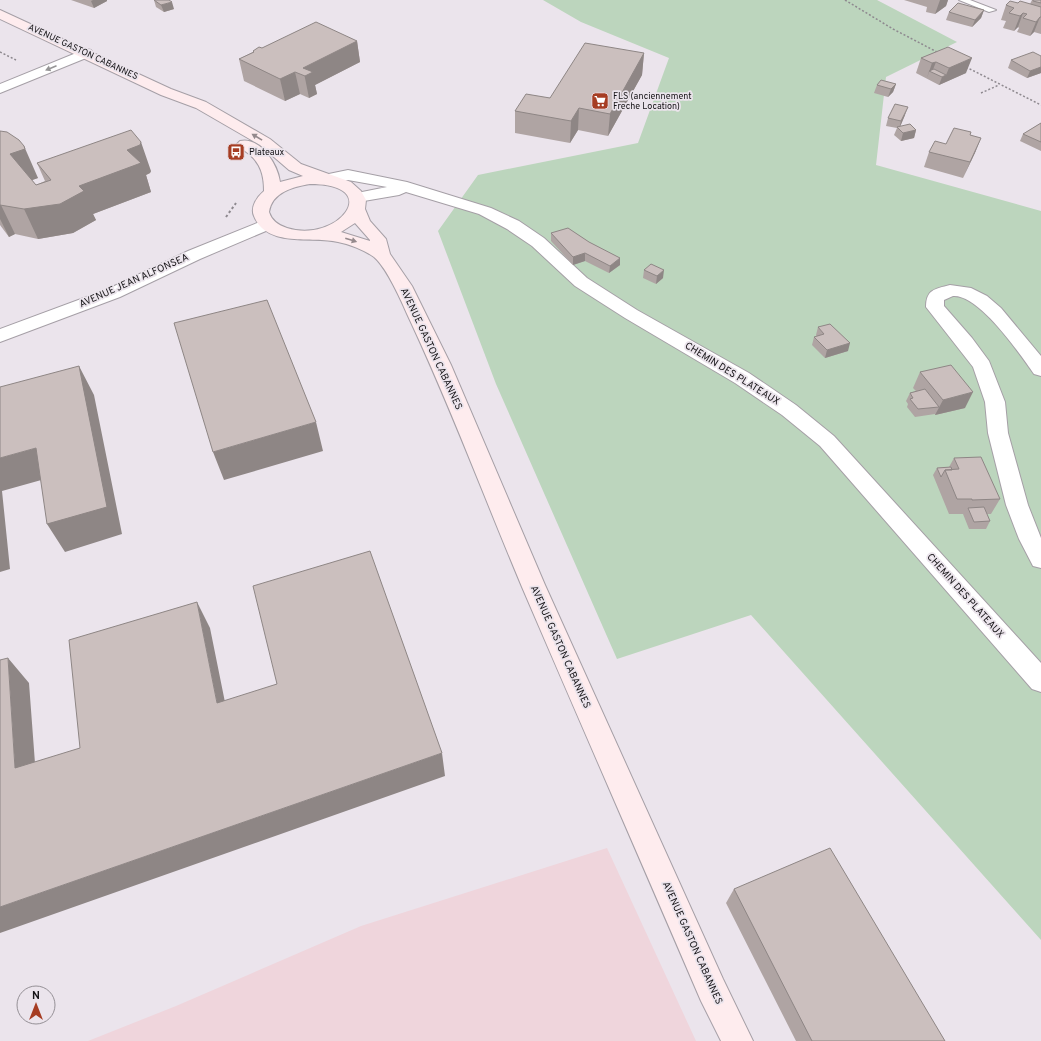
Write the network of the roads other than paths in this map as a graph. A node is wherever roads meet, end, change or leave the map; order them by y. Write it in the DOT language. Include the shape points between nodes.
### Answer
graph roads {
  1 [pos="963,0"];
  2 [pos="992,10"];
  3 [pos="0,14"];
  4 [pos="86,53"];
  5 [pos="0,89"];
  6 [pos="166,92"];
  7 [pos="325,179"];
  8 [pos="272,192"];
  9 [pos="366,195"];
  10 [pos="267,224"];
  11 [pos="319,234"];
  12 [pos="381,254"];
  13 [pos="0,336"];
  14 [pos="1041,369"];
  15 [pos="1041,559"];
  16 [pos="1041,682"];
  17 [pos="737,1041"];
  1 -- 2 [label="lane"];
  3 -- 4 [label="main road, AVENUE GASTON CABANNES"];
  4 -- 5 [label="street, one-way"];
  4 -- 6 [label="main road, AVENUE GASTON CABANNES"];
  7 -- 6 [label="main road, AVENUE GASTON CABANNES, one-way" via="295,167 265,142 234,123 201,105"];
  6 -- 8 [label="main road, AVENUE GASTON CABANNES" via="262,158 270,167"];
  7 -- 8 [label="main road" via="296,181"];
  7 -- 9 [label="main road, AVENUE GASTON CABANNES" via="346,185"];
  7 -- 9 [label="street, CHEMIN DES PLATEAUX" via="348,175"];
  8 -- 10 [label="main road" via="264,200 261,208 262,217"];
  9 -- 11 [label="main road" via="352,218"];
  9 -- 12 [label="main road, AVENUE GASTON CABANNES" via="363,223 378,239"];
  9 -- 16 [label="street, CHEMIN DES PLATEAUX" via="399,190 418,191 485,211 513,225 538,242 582,282 606,299 742,378 789,410 827,441"];
  10 -- 11 [label="main road" via="289,234"];
  10 -- 13 [label="street, AVENUE JEAN ALFONSEA" via="114,293"];
  11 -- 12 [label="main road, AVENUE GASTON CABANNES, one-way" via="341,237"];
  12 -- 17 [label="main road, AVENUE GASTON CABANNES" via="402,286 441,366 533,585"];
  14 -- 15 [label="street" via="995,311 980,298 954,290 943,291 935,297 935,307 982,366 995,402 998,433 1016,506"];
}
